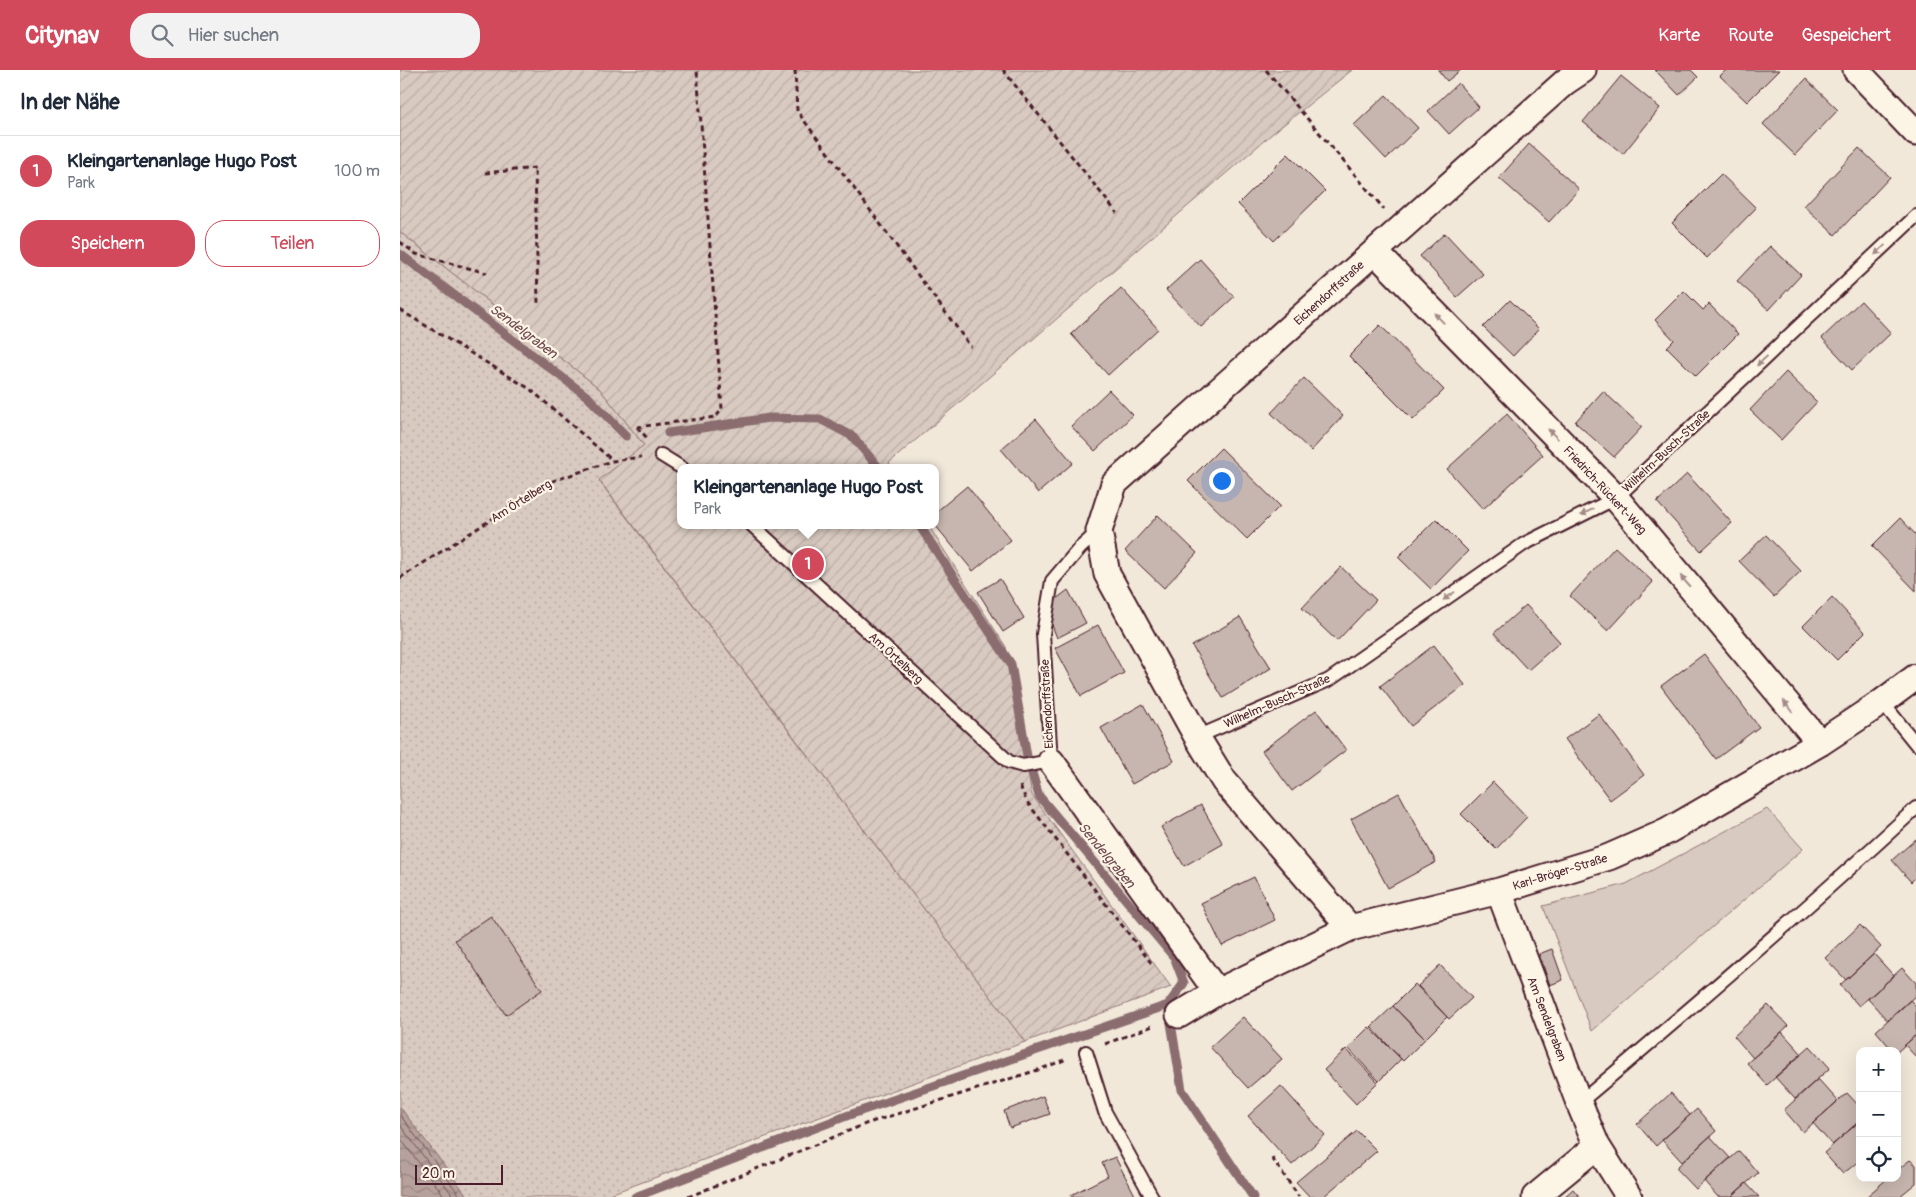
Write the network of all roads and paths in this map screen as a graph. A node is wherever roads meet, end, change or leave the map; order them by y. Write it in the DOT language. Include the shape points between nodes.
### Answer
graph roads {
  1 [pos="697,70"];
  2 [pos="795,70"];
  3 [pos="1003,70"];
  4 [pos="1266,70"];
  5 [pos="1583,70"];
  6 [pos="1856,70"];
  7 [pos="1916,134"];
  8 [pos="485,172"];
  9 [pos="1117,213"];
  10 [pos="1916,216"];
  11 [pos="1401,228"];
  12 [pos="400,242"];
  13 [pos="1375,252"];
  14 [pos="487,273"];
  15 [pos="538,306"];
  16 [pos="400,310"];
  17 [pos="971,347"];
  18 [pos="637,428"];
  19 [pos="661,455"];
  20 [pos="612,461"];
  21 [pos="677,465"];
  22 [pos="1616,498"];
  23 [pos="756,529"];
  24 [pos="1099,531"];
  25 [pos="400,578"];
  26 [pos="1916,677"];
  27 [pos="1882,702"];
  28 [pos="1197,737"];
  29 [pos="1820,743"];
  30 [pos="1916,744"];
  31 [pos="1009,762"];
  32 [pos="1044,762"];
  33 [pos="1916,808"];
  34 [pos="1499,891"];
  35 [pos="1350,928"];
  36 [pos="1152,964"];
  37 [pos="1217,992"];
  38 [pos="1169,1019"];
  39 [pos="1086,1052"];
  40 [pos="1578,1103"];
  41 [pos="1597,1146"];
  42 [pos="1272,1158"];
  43 [pos="688,1197"];
  44 [pos="1152,1197"];
  45 [pos="1299,1197"];
  46 [pos="1534,1197"];
  47 [pos="1629,1197"];
  1 -- 18 [label="path" via="722,409 716,417"];
  2 -- 17 [label="path" via="797,111"];
  3 -- 9 [label="path"];
  4 -- 11 [label="path"];
  5 -- 11 [label="street, Eichendorffstraße" via="1565,82"];
  6 -- 7 [label="street"];
  8 -- 15 [label="path" via="535,168"];
  10 -- 22 [label="lane, Wilhelm-Busch-Straße, one-way"];
  11 -- 13 [label="street, Eichendorffstraße"];
  12 -- 14 [label="path" via="416,254"];
  22 -- 13 [label="street, Friedrich-Rückert-Weg, one-way"];
  13 -- 24 [label="street, Eichendorffstraße" via="1114,484"];
  16 -- 20 [label="path" via="530,390"];
  19 -- 20 [label="path, Am Örtelberg"];
  19 -- 21 [label="lane"];
  20 -- 25 [label="path, Am Örtelberg" via="550,482"];
  22 -- 28 [label="lane, Wilhelm-Busch-Straße, one-way" via="1524,544 1329,680"];
  29 -- 22 [label="street, Friedrich-Rückert-Weg, one-way"];
  23 -- 31 [label="lane, Am Örtelberg"];
  24 -- 28 [label="street, Eichendorffstraße" via="1107,574"];
  24 -- 32 [label="lane, Eichendorffstraße" via="1052,581 1043,634"];
  26 -- 27 [label="street, Karl-Bröger-Straße"];
  27 -- 29 [label="street, Karl-Bröger-Straße"];
  27 -- 30 [label="lane"];
  28 -- 35 [label="street, Eichendorffstraße" via="1224,781"];
  29 -- 34 [label="street, Karl-Bröger-Straße" via="1658,836 1609,858"];
  31 -- 32 [label="lane, Am Örtelberg" via="1023,766"];
  31 -- 36 [label="path" via="1027,802"];
  32 -- 37 [label="street, Eichendorffstraße"];
  33 -- 40 [label="lane" via="1673,1025"];
  34 -- 35 [label="street, Karl-Bröger-Straße"];
  34 -- 40 [label="street, Am Sendelgraben"];
  35 -- 37 [label="street, Karl-Bröger-Straße"];
  37 -- 38 [label="street, Karl-Bröger-Straße"];
  38 -- 39 [label="path"];
  39 -- 43 [label="path" via="868,1123"];
  39 -- 44 [label="lane" via="1105,1112"];
  40 -- 41 [label="street, Am Sendelgraben"];
  41 -- 46 [label="street"];
  41 -- 47 [label="street, Am Sendelgraben"];
  42 -- 45 [label="path"];
}
